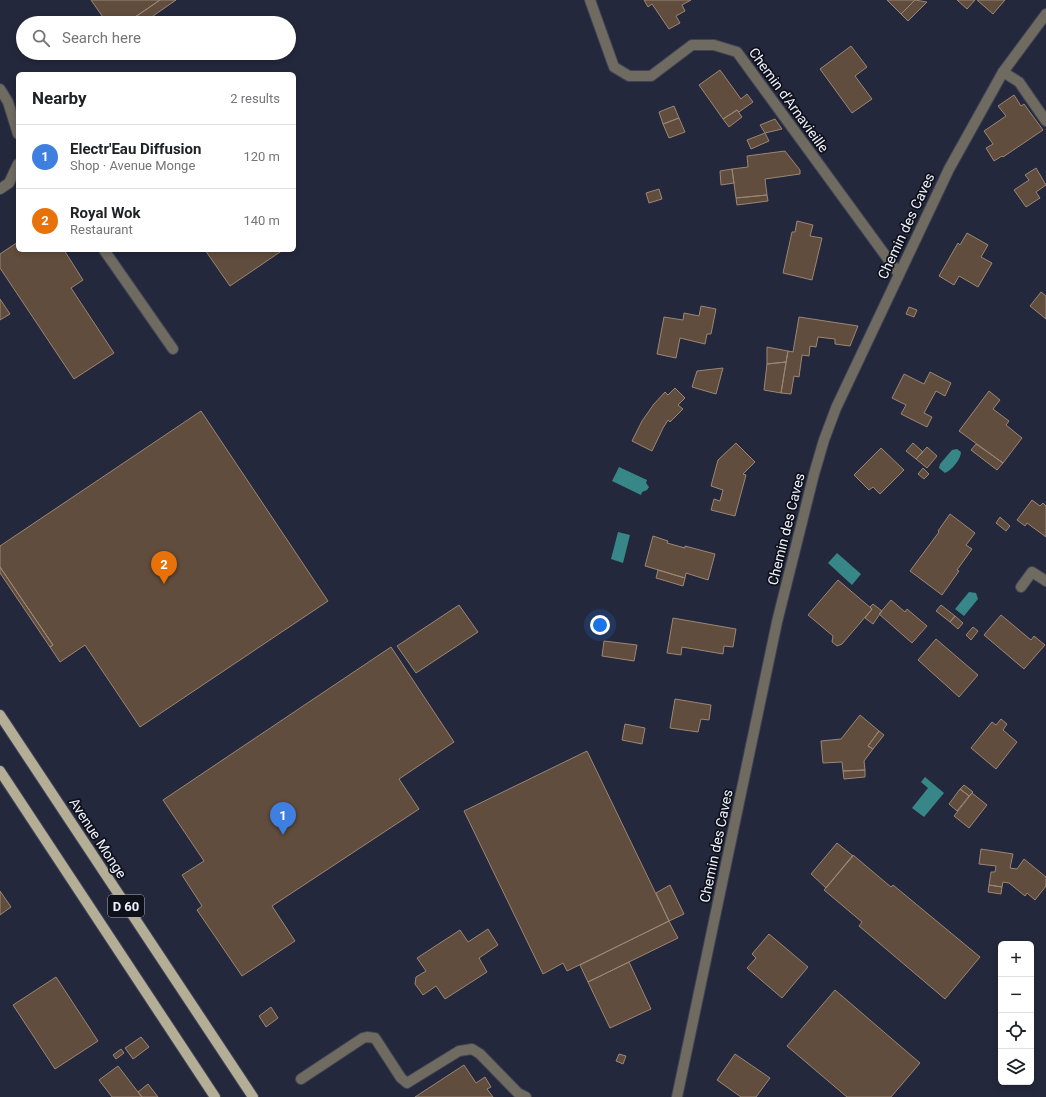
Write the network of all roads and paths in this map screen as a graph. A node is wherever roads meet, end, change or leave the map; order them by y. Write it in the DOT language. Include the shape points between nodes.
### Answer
graph roads {
  1 [pos="590,0"];
  2 [pos="1046,14"];
  3 [pos="1003,72"];
  4 [pos="0,89"];
  5 [pos="1046,121"];
  6 [pos="16,128"];
  7 [pos="16,168"];
  8 [pos="0,189"];
  9 [pos="105,252"];
  10 [pos="899,274"];
  11 [pos="173,349"];
  12 [pos="1046,581"];
  13 [pos="1021,587"];
  14 [pos="0,715"];
  15 [pos="0,771"];
  16 [pos="301,1079"];
  17 [pos="215,1097"];
  18 [pos="253,1097"];
  19 [pos="526,1097"];
  20 [pos="677,1097"];
  1 -- 10 [label="street, Chemin d'Arnavieille" via="614,67 629,76 651,76 692,45 714,45 737,52"];
  2 -- 3 [label="street, Chemin des Caves"];
  3 -- 5 [label="street" via="1019,82"];
  3 -- 10 [label="street, Chemin des Caves" via="948,169"];
  4 -- 6 [label="street" via="8,102"];
  7 -- 8 [label="street" via="9,183"];
  9 -- 11 [label="street"];
  10 -- 20 [label="street, Chemin des Caves" via="836,408 814,474 777,622"];
  12 -- 13 [label="street" via="1032,572"];
  14 -- 18 [label="main road, Avenue Monge / D 60"];
  15 -- 17 [label="main road, D 60"];
  16 -- 19 [label="street" via="363,1038 371,1037 375,1038 407,1083 460,1051 472,1049 518,1093"];
}
